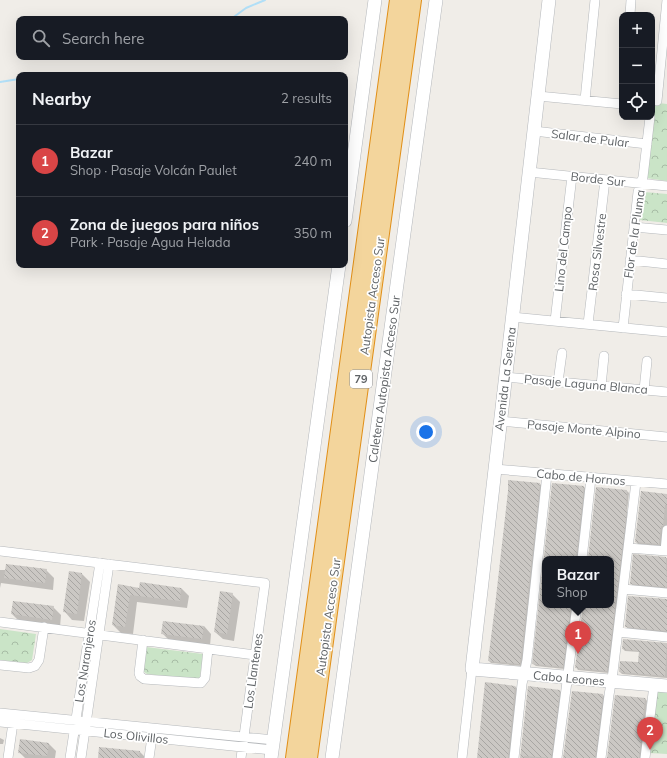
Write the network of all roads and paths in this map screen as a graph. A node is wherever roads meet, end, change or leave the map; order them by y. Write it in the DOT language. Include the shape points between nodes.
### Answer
graph roads {
  1 [pos="375,0"];
  2 [pos="398,0"];
  3 [pos="413,0"];
  4 [pos="436,0"];
  5 [pos="549,0"];
  6 [pos="595,0"];
  7 [pos="632,0"];
  8 [pos="666,0"];
  9 [pos="630,12"];
  10 [pos="655,94"];
  11 [pos="538,96"];
  12 [pos="584,100"];
  13 [pos="667,100"];
  14 [pos="655,103"];
  15 [pos="619,104"];
  16 [pos="650,120"];
  17 [pos="534,131"];
  18 [pos="647,144"];
  19 [pos="529,172"];
  20 [pos="572,176"];
  21 [pos="605,180"];
  22 [pos="641,183"];
  23 [pos="667,186"];
  24 [pos="348,199"];
  25 [pos="634,227"];
  26 [pos="667,230"];
  27 [pos="630,260"];
  28 [pos="667,264"];
  29 [pos="339,268"];
  30 [pos="626,294"];
  31 [pos="667,298"];
  32 [pos="512,317"];
  33 [pos="555,321"];
  34 [pos="588,324"];
  35 [pos="622,328"];
  36 [pos="667,332"];
  37 [pos="562,353"];
  38 [pos="604,356"];
  39 [pos="647,360"];
  40 [pos="506,377"];
  41 [pos="558,382"];
  42 [pos="601,386"];
  43 [pos="644,390"];
  44 [pos="667,392"];
  45 [pos="500,421"];
  46 [pos="667,436"];
  47 [pos="495,469"];
  48 [pos="548,474"];
  49 [pos="591,478"];
  50 [pos="636,482"];
  51 [pos="667,484"];
  52 [pos="667,530"];
  53 [pos="628,548"];
  54 [pos="0,551"];
  55 [pos="666,551"];
  56 [pos="582,556"];
  57 [pos="100,563"];
  58 [pos="109,564"];
  59 [pos="623,589"];
  60 [pos="667,594"];
  61 [pos="577,608"];
  62 [pos="0,622"];
  63 [pos="44,627"];
  64 [pos="618,632"];
  65 [pos="89,633"];
  66 [pos="99,635"];
  67 [pos="667,637"];
  68 [pos="144,640"];
  69 [pos="208,649"];
  70 [pos="255,655"];
  71 [pos="0,665"];
  72 [pos="472,669"];
  73 [pos="524,674"];
  74 [pos="567,677"];
  75 [pos="611,681"];
  76 [pos="654,685"];
  77 [pos="667,686"];
  78 [pos="0,712"];
  79 [pos="76,720"];
  80 [pos="86,721"];
  81 [pos="0,722"];
  82 [pos="13,724"];
  83 [pos="74,730"];
  84 [pos="85,731"];
  85 [pos="152,737"];
  86 [pos="244,737"];
  87 [pos="243,746"];
  88 [pos="273,749"];
  89 [pos="8,758"];
  90 [pos="70,758"];
  91 [pos="81,758"];
  92 [pos="149,758"];
  93 [pos="242,758"];
  94 [pos="294,758"];
  95 [pos="309,758"];
  96 [pos="332,758"];
  97 [pos="462,758"];
  98 [pos="514,758"];
  99 [pos="557,758"];
  100 [pos="601,758"];
  101 [pos="645,758"];
  1 -- 24 [label="main road"];
  2 -- 94 [label="highway, Autopista Acceso Sur / 79"];
  3 -- 95 [label="highway, Autopista Acceso Sur / 79"];
  4 -- 96 [label="main road, Caletera Autopista Acceso Sur"];
  5 -- 11 [label="main road, Avenida La Serena"];
  6 -- 12 [label="street"];
  7 -- 9 [label="street"];
  8 -- 10 [label="street"];
  11 -- 12 [label="street"];
  11 -- 17 [label="main road, Avenida La Serena"];
  12 -- 15 [label="street"];
  13 -- 14 [label="street"];
  16 -- 18 [label="street, Flor de la Pluma"];
  17 -- 18 [label="street, Salar de Pular"];
  17 -- 19 [label="main road, Avenida La Serena"];
  18 -- 22 [label="street, Flor de la Pluma"];
  19 -- 20 [label="street, Borde Sur"];
  19 -- 32 [label="main road, Avenida La Serena"];
  20 -- 21 [label="street, Borde Sur"];
  20 -- 33 [label="street, Lino del Campo"];
  21 -- 22 [label="street, Borde Sur"];
  21 -- 34 [label="street, Rosa Silvestre"];
  22 -- 23 [label="street, Borde Sur"];
  22 -- 25 [label="street, Flor de la Pluma"];
  25 -- 26 [label="street"];
  25 -- 27 [label="street, Flor de la Pluma"];
  27 -- 28 [label="street"];
  27 -- 30 [label="street, Flor de la Pluma"];
  29 -- 88 [label="main road"];
  30 -- 31 [label="street"];
  30 -- 35 [label="street, Flor de la Pluma"];
  32 -- 33 [label="street"];
  32 -- 40 [label="main road, Avenida La Serena"];
  33 -- 34 [label="street"];
  34 -- 35 [label="street"];
  35 -- 36 [label="street"];
  37 -- 41 [label="street"];
  38 -- 42 [label="street"];
  39 -- 43 [label="street"];
  40 -- 41 [label="street, Pasaje Laguna Blanca"];
  40 -- 45 [label="main road, Avenida La Serena"];
  41 -- 42 [label="street, Pasaje Laguna Blanca"];
  42 -- 43 [label="street, Pasaje Laguna Blanca"];
  43 -- 44 [label="street, Pasaje Laguna Blanca"];
  45 -- 46 [label="street, Pasaje Monte Alpino"];
  45 -- 47 [label="main road, Avenida La Serena"];
  47 -- 48 [label="street, Cabo de Hornos"];
  47 -- 72 [label="main road, Avenida La Serena"];
  48 -- 49 [label="street, Cabo de Hornos"];
  48 -- 73 [label="street"];
  49 -- 50 [label="street, Cabo de Hornos"];
  49 -- 56 [label="street"];
  50 -- 51 [label="street, Cabo de Hornos"];
  50 -- 53 [label="street"];
  52 -- 55 [label="street"];
  53 -- 55 [label="street"];
  53 -- 59 [label="street"];
  54 -- 57 [label="street"];
  57 -- 58 [label="street"];
  57 -- 65 [label="street, Los Naranjeros"];
  58 -- 66 [label="street, Los Naranjeros"];
  58 -- 70 [label="street, Los Llantenes" via="265,583"];
  59 -- 60 [label="street"];
  59 -- 64 [label="street"];
  61 -- 74 [label="street"];
  62 -- 63 [label="street"];
  63 -- 65 [label="street"];
  63 -- 71 [label="street" via="38,663 35,666 29,668"];
  64 -- 67 [label="street"];
  64 -- 75 [label="street"];
  65 -- 66 [label="street"];
  65 -- 79 [label="street, Los Naranjeros"];
  66 -- 68 [label="street"];
  66 -- 80 [label="street, Los Naranjeros"];
  68 -- 69 [label="street"];
  68 -- 69 [label="street" via="139,672 144,679 201,683 205,678"];
  69 -- 70 [label="street"];
  70 -- 86 [label="street, Los Llantenes"];
  72 -- 73 [label="main road, Cabo Leones"];
  72 -- 97 [label="street, Avenida La Serena"];
  73 -- 74 [label="main road, Cabo Leones"];
  73 -- 98 [label="street"];
  74 -- 75 [label="main road, Cabo Leones"];
  74 -- 99 [label="street"];
  75 -- 76 [label="main road, Cabo Leones"];
  75 -- 100 [label="street"];
  76 -- 77 [label="main road, Cabo Leones"];
  76 -- 101 [label="street"];
  78 -- 79 [label="street"];
  79 -- 80 [label="street"];
  79 -- 83 [label="street, Los Naranjeros"];
  80 -- 84 [label="street, Los Naranjeros"];
  80 -- 86 [label="street"];
  81 -- 82 [label="street, Los Olivillos"];
  82 -- 83 [label="street, Los Olivillos"];
  82 -- 89 [label="street"];
  83 -- 84 [label="street, Los Olivillos"];
  83 -- 90 [label="street, Los Naranjeros"];
  84 -- 85 [label="street, Los Olivillos"];
  84 -- 91 [label="street, Los Naranjeros"];
  85 -- 87 [label="street, Los Olivillos"];
  85 -- 92 [label="street"];
  86 -- 87 [label="street, Los Llantenes"];
  86 -- 88 [label="street"];
  87 -- 88 [label="street, Los Olivillos"];
  87 -- 93 [label="street, Los Llantenes"];
}
